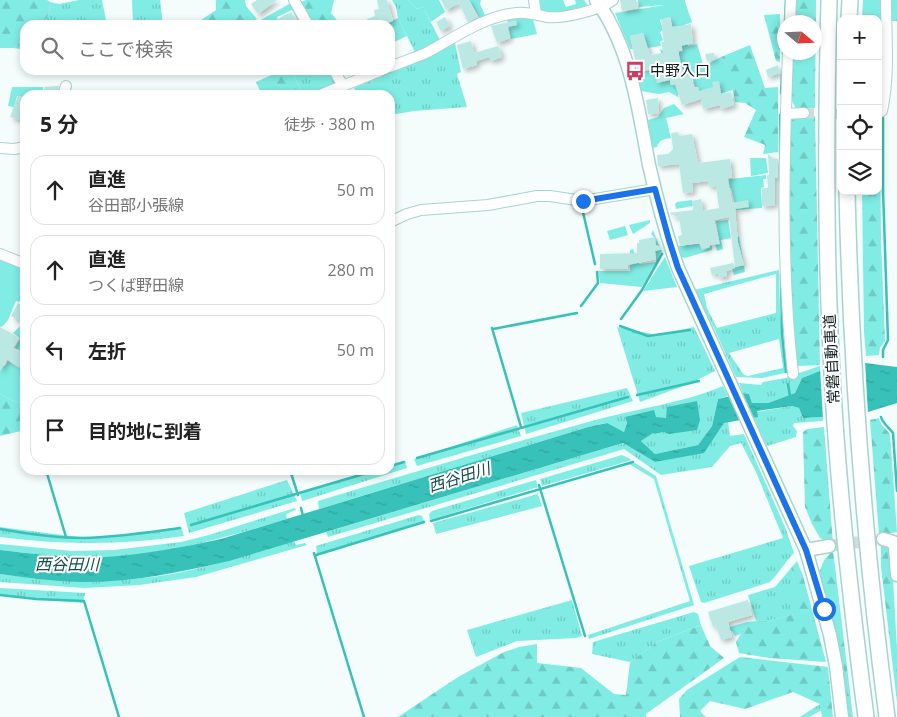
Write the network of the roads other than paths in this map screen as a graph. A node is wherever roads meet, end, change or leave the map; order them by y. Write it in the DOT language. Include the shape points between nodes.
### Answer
graph roads {
  1 [pos="294,0"];
  2 [pos="534,0"];
  3 [pos="613,0"];
  4 [pos="791,0"];
  5 [pos="829,0"];
  6 [pos="850,0"];
  7 [pos="886,0"];
  8 [pos="598,3"];
  9 [pos="536,14"];
  10 [pos="790,15"];
  11 [pos="849,15"];
  12 [pos="305,20"];
  13 [pos="788,60"];
  14 [pos="395,65"];
  15 [pos="337,75"];
  16 [pos="370,75"];
  17 [pos="343,86"];
  18 [pos="333,90"];
  19 [pos="882,111"];
  20 [pos="804,113"];
  21 [pos="786,114"];
  22 [pos="0,148"];
  23 [pos="20,148"];
  24 [pos="655,189"];
  25 [pos="847,195"];
  26 [pos="395,220"];
  27 [pos="0,254"];
  28 [pos="20,262"];
  29 [pos="793,374"];
  30 [pos="883,539"];
  31 [pos="829,546"];
  32 [pos="806,550"];
  33 [pos="897,575"];
  34 [pos="842,717"];
  35 [pos="866,717"];
  36 [pos="887,717"];
  1 -- 12 [label="street"];
  2 -- 9 [label="street"];
  3 -- 8 [label="street"];
  4 -- 10 [label="street"];
  5 -- 35 [label="highway, 常磐自動車道" via="826,181 831,353 856,642"];
  6 -- 11 [label="highway"];
  7 -- 19 [label="street" via="887,51"];
  8 -- 9 [label="street" via="563,16"];
  8 -- 24 [label="main road" via="628,65"];
  9 -- 14 [label="street" via="518,13 490,20"];
  13 -- 21 [label="street"];
  15 -- 17 [label="street"];
  16 -- 17 [label="street"];
  17 -- 18 [label="street"];
  20 -- 21 [label="street"];
  21 -- 29 [label="street" via="787,318"];
  22 -- 23 [label="street"];
  24 -- 26 [label="street" via="583,201 544,196 488,205 421,210"];
  24 -- 32 [label="main road" via="678,268"];
  25 -- 36 [label="highway, 常磐自動車道" via="857,423 866,538"];
  27 -- 28 [label="street"];
  30 -- 33 [label="main road" via="893,542 895,547"];
  31 -- 32 [label="main road"];
  32 -- 34 [label="main road" via="830,635"];
}
